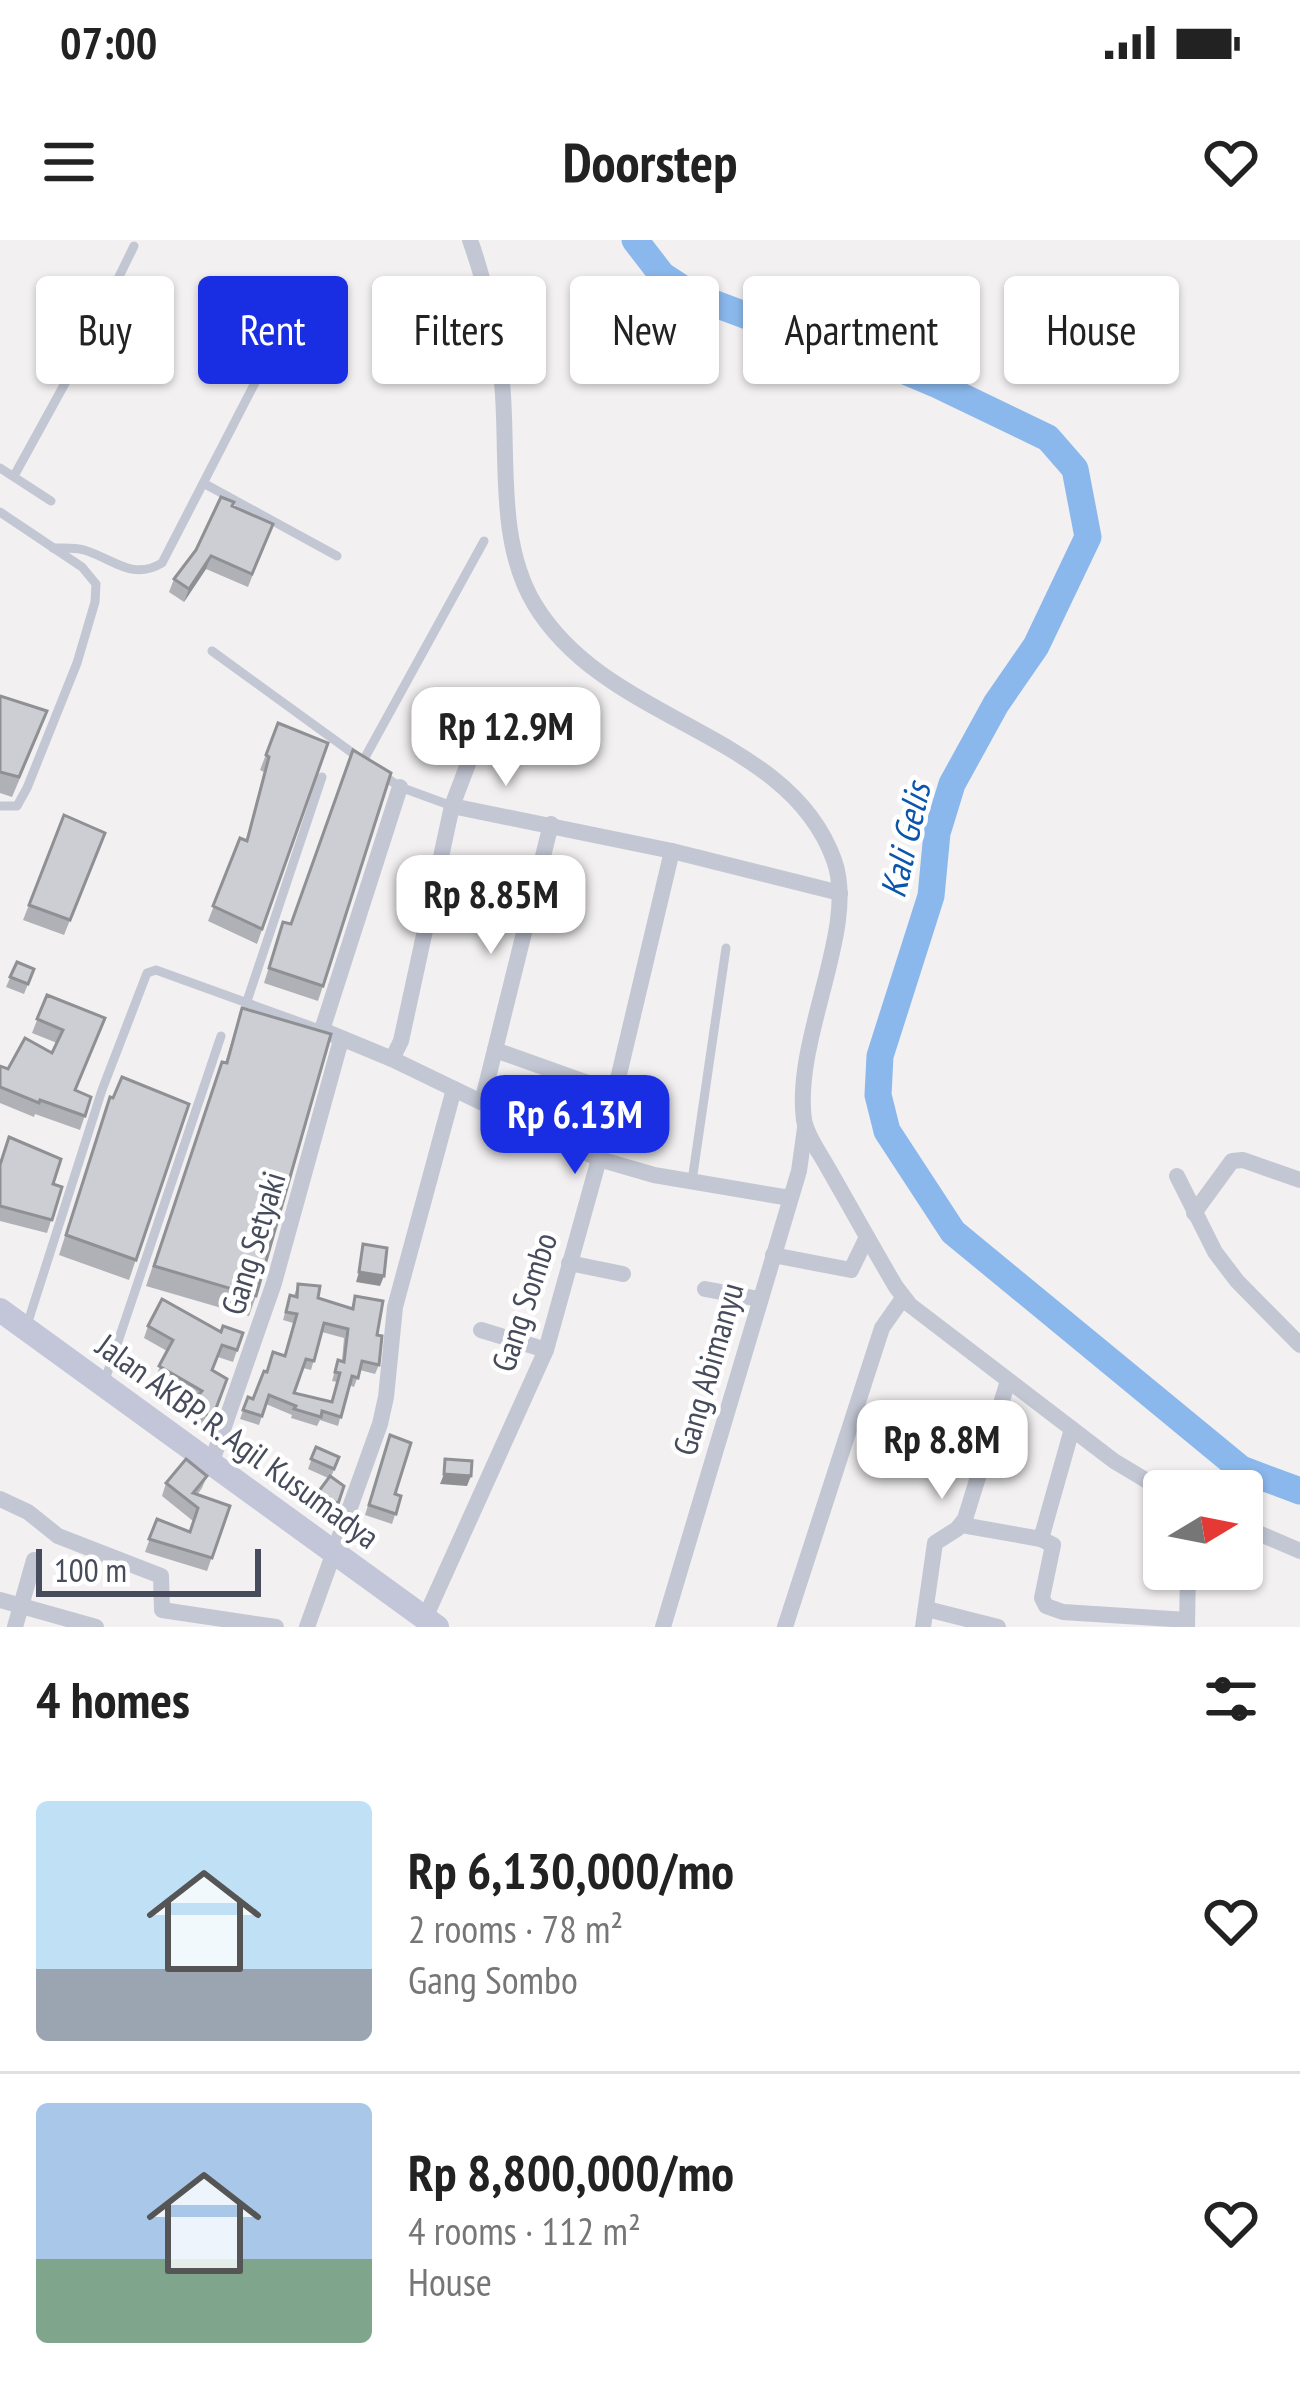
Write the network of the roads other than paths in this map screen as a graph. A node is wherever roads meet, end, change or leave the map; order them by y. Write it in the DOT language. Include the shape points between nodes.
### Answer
graph roads {
  1 [pos="470,240"];
  2 [pos="134,246"];
  3 [pos="256,384"];
  4 [pos="0,468"];
  5 [pos="14,476"];
  6 [pos="206,484"];
  7 [pos="51,501"];
  8 [pos="0,512"];
  9 [pos="484,541"];
  10 [pos="53,548"];
  11 [pos="337,556"];
  12 [pos="212,651"];
  13 [pos="35,718"];
  14 [pos="52,724"];
  15 [pos="479,735"];
  16 [pos="364,761"];
  17 [pos="322,777"];
  18 [pos="400,788"];
  19 [pos="0,806"];
  20 [pos="452,806"];
  21 [pos="551,824"];
  22 [pos="671,851"];
  23 [pos="840,893"];
  24 [pos="726,949"];
  25 [pos="246,1004"];
  26 [pos="322,1030"];
  27 [pos="221,1036"];
  28 [pos="341,1040"];
  29 [pos="495,1050"];
  30 [pos="392,1059"];
  31 [pos="588,1083"];
  32 [pos="454,1089"];
  33 [pos="482,1102"];
  34 [pos="805,1127"];
  35 [pos="599,1159"];
  36 [pos="1177,1176"];
  37 [pos="1300,1180"];
  38 [pos="692,1181"];
  39 [pos="790,1198"];
  40 [pos="1195,1213"];
  41 [pos="867,1237"];
  42 [pos="773,1255"];
  43 [pos="569,1263"];
  44 [pos="623,1274"];
  45 [pos="705,1289"];
  46 [pos="903,1298"];
  47 [pos="759,1299"];
  48 [pos="0,1310"];
  49 [pos="26,1329"];
  50 [pos="481,1330"];
  51 [pos="1300,1345"];
  52 [pos="546,1350"];
  53 [pos="1008,1381"];
  54 [pos="104,1383"];
  55 [pos="1072,1429"];
  56 [pos="212,1461"];
  57 [pos="1143,1478"];
  58 [pos="0,1499"];
  59 [pos="962,1525"];
  60 [pos="1263,1535"];
  61 [pos="1041,1539"];
  62 [pos="1300,1551"];
  63 [pos="334,1552"];
  64 [pos="34,1560"];
  65 [pos="1187,1590"];
  66 [pos="0,1600"];
  67 [pos="19,1606"];
  68 [pos="925,1618"];
  69 [pos="431,1622"];
  70 [pos="1187,1624"];
  71 [pos="15,1627"];
  72 [pos="96,1627"];
  73 [pos="276,1627"];
  74 [pos="307,1627"];
  75 [pos="663,1627"];
  76 [pos="785,1627"];
  77 [pos="998,1627"];
  1 -- 23 [label="street" via="502,381 511,537 535,604 606,680 785,787 829,847"];
  2 -- 5 [label="lane"];
  3 -- 6 [label="lane"];
  4 -- 5 [label="lane"];
  5 -- 7 [label="lane"];
  6 -- 10 [label="lane" via="173,548 149,570"];
  6 -- 11 [label="lane"];
  8 -- 10 [label="lane"];
  9 -- 16 [label="lane"];
  10 -- 14 [label="lane" via="82,567 97,591"];
  12 -- 16 [label="lane"];
  13 -- 14 [label="lane"];
  14 -- 19 [label="lane" via="20,804"];
  15 -- 20 [label="street"];
  16 -- 18 [label="lane"];
  17 -- 25 [label="lane"];
  18 -- 20 [label="lane"];
  18 -- 26 [label="street"];
  20 -- 21 [label="street"];
  20 -- 30 [label="street"];
  21 -- 22 [label="street"];
  21 -- 29 [label="street"];
  22 -- 23 [label="street"];
  22 -- 35 [label="street, Gang Sombo"];
  23 -- 34 [label="street, Gang Abimanyu" via="806,1057"];
  24 -- 38 [label="lane"];
  25 -- 26 [label="lane"];
  25 -- 49 [label="lane" via="147,973"];
  26 -- 28 [label="street"];
  27 -- 54 [label="lane"];
  28 -- 30 [label="street"];
  28 -- 56 [label="street, Gang Setyaki" via="274,1283"];
  29 -- 31 [label="street"];
  29 -- 33 [label="street"];
  30 -- 32 [label="street"];
  32 -- 33 [label="street"];
  32 -- 63 [label="street" via="395,1307 380,1424"];
  33 -- 35 [label="street"];
  34 -- 39 [label="street, Gang Abimanyu"];
  34 -- 41 [label="street"];
  35 -- 38 [label="street"];
  35 -- 43 [label="street, Gang Sombo"];
  36 -- 40 [label="street"];
  37 -- 40 [label="street" via="1232,1161"];
  38 -- 39 [label="street"];
  39 -- 42 [label="street, Gang Abimanyu"];
  40 -- 51 [label="street" via="1237,1281"];
  41 -- 42 [label="street" via="851,1270"];
  41 -- 46 [label="street"];
  42 -- 47 [label="street, Gang Abimanyu"];
  43 -- 44 [label="street"];
  43 -- 52 [label="street, Gang Sombo"];
  45 -- 47 [label="street"];
  46 -- 53 [label="street"];
  46 -- 76 [label="street" via="883,1328"];
  47 -- 75 [label="street, Gang Abimanyu"];
  48 -- 49 [label="main road, Jalan AKBP. R. Agil Kusumadya"];
  49 -- 54 [label="main road, Jalan AKBP. R. Agil Kusumadya"];
  50 -- 52 [label="street"];
  52 -- 69 [label="street, Gang Sombo"];
  53 -- 55 [label="street"];
  53 -- 59 [label="street"];
  54 -- 56 [label="main road, Jalan AKBP. R. Agil Kusumadya"];
  55 -- 57 [label="street"];
  55 -- 61 [label="street"];
  56 -- 63 [label="main road, Jalan AKBP. R. Agil Kusumadya"];
  58 -- 73 [label="street" via="58,1536 161,1576 162,1610"];
  59 -- 61 [label="street"];
  59 -- 68 [label="street" via="935,1544"];
  60 -- 62 [label="street"];
  61 -- 70 [label="street" via="1053,1545 1046,1606"];
  63 -- 69 [label="main road, Jalan AKBP. R. Agil Kusumadya"];
  63 -- 74 [label="street"];
  64 -- 67 [label="street"];
  65 -- 70 [label="street"];
  66 -- 67 [label="street"];
  67 -- 71 [label="street"];
  67 -- 72 [label="street"];
  68 -- 77 [label="street"];
}
